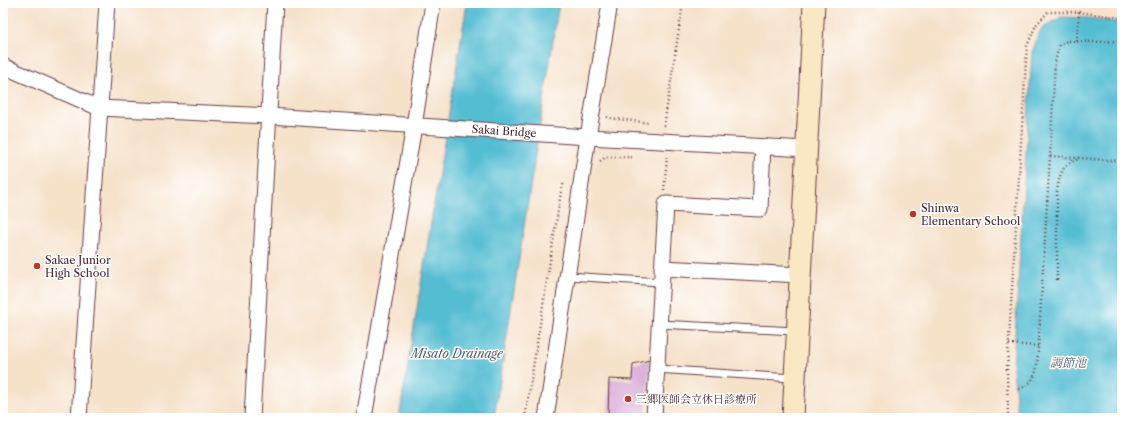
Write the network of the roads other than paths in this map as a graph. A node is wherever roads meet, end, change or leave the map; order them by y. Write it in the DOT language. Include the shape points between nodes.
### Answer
graph roads {
  1 [pos="106,3"];
  2 [pos="275,3"];
  3 [pos="434,3"];
  4 [pos="610,3"];
  5 [pos="814,3"];
  6 [pos="3,66"];
  7 [pos="99,108"];
  8 [pos="269,116"];
  9 [pos="414,126"];
  10 [pos="582,136"];
  11 [pos="764,147"];
  12 [pos="806,149"];
  13 [pos="662,275"];
  14 [pos="800,275"];
  15 [pos="568,276"];
  16 [pos="659,324"];
  17 [pos="797,332"];
  18 [pos="656,369"];
  19 [pos="796,378"];
  20 [pos="79,418"];
  21 [pos="252,418"];
  22 [pos="364,418"];
  23 [pos="546,418"];
  24 [pos="654,418"];
  25 [pos="793,418"];
  1 -- 7 [label="street"];
  2 -- 8 [label="street"];
  3 -- 9 [label="street"];
  4 -- 10 [label="street"];
  5 -- 12 [label="street"];
  6 -- 7 [label="street"];
  7 -- 8 [label="street, Sakai Bridge"];
  7 -- 20 [label="street"];
  8 -- 9 [label="street, Sakai Bridge"];
  8 -- 21 [label="street"];
  9 -- 10 [label="street, Sakai Bridge"];
  9 -- 22 [label="street"];
  10 -- 11 [label="street, Sakai Bridge"];
  10 -- 15 [label="street"];
  11 -- 12 [label="street, Sakai Bridge"];
  11 -- 13 [label="street" via="760,209 666,204"];
  12 -- 14 [label="street"];
  13 -- 14 [label="street"];
  13 -- 15 [label="lane"];
  13 -- 16 [label="street"];
  14 -- 17 [label="street"];
  15 -- 23 [label="street"];
  16 -- 17 [label="lane"];
  16 -- 18 [label="street"];
  17 -- 19 [label="street"];
  18 -- 19 [label="lane"];
  18 -- 24 [label="street"];
  19 -- 25 [label="street"];
}
